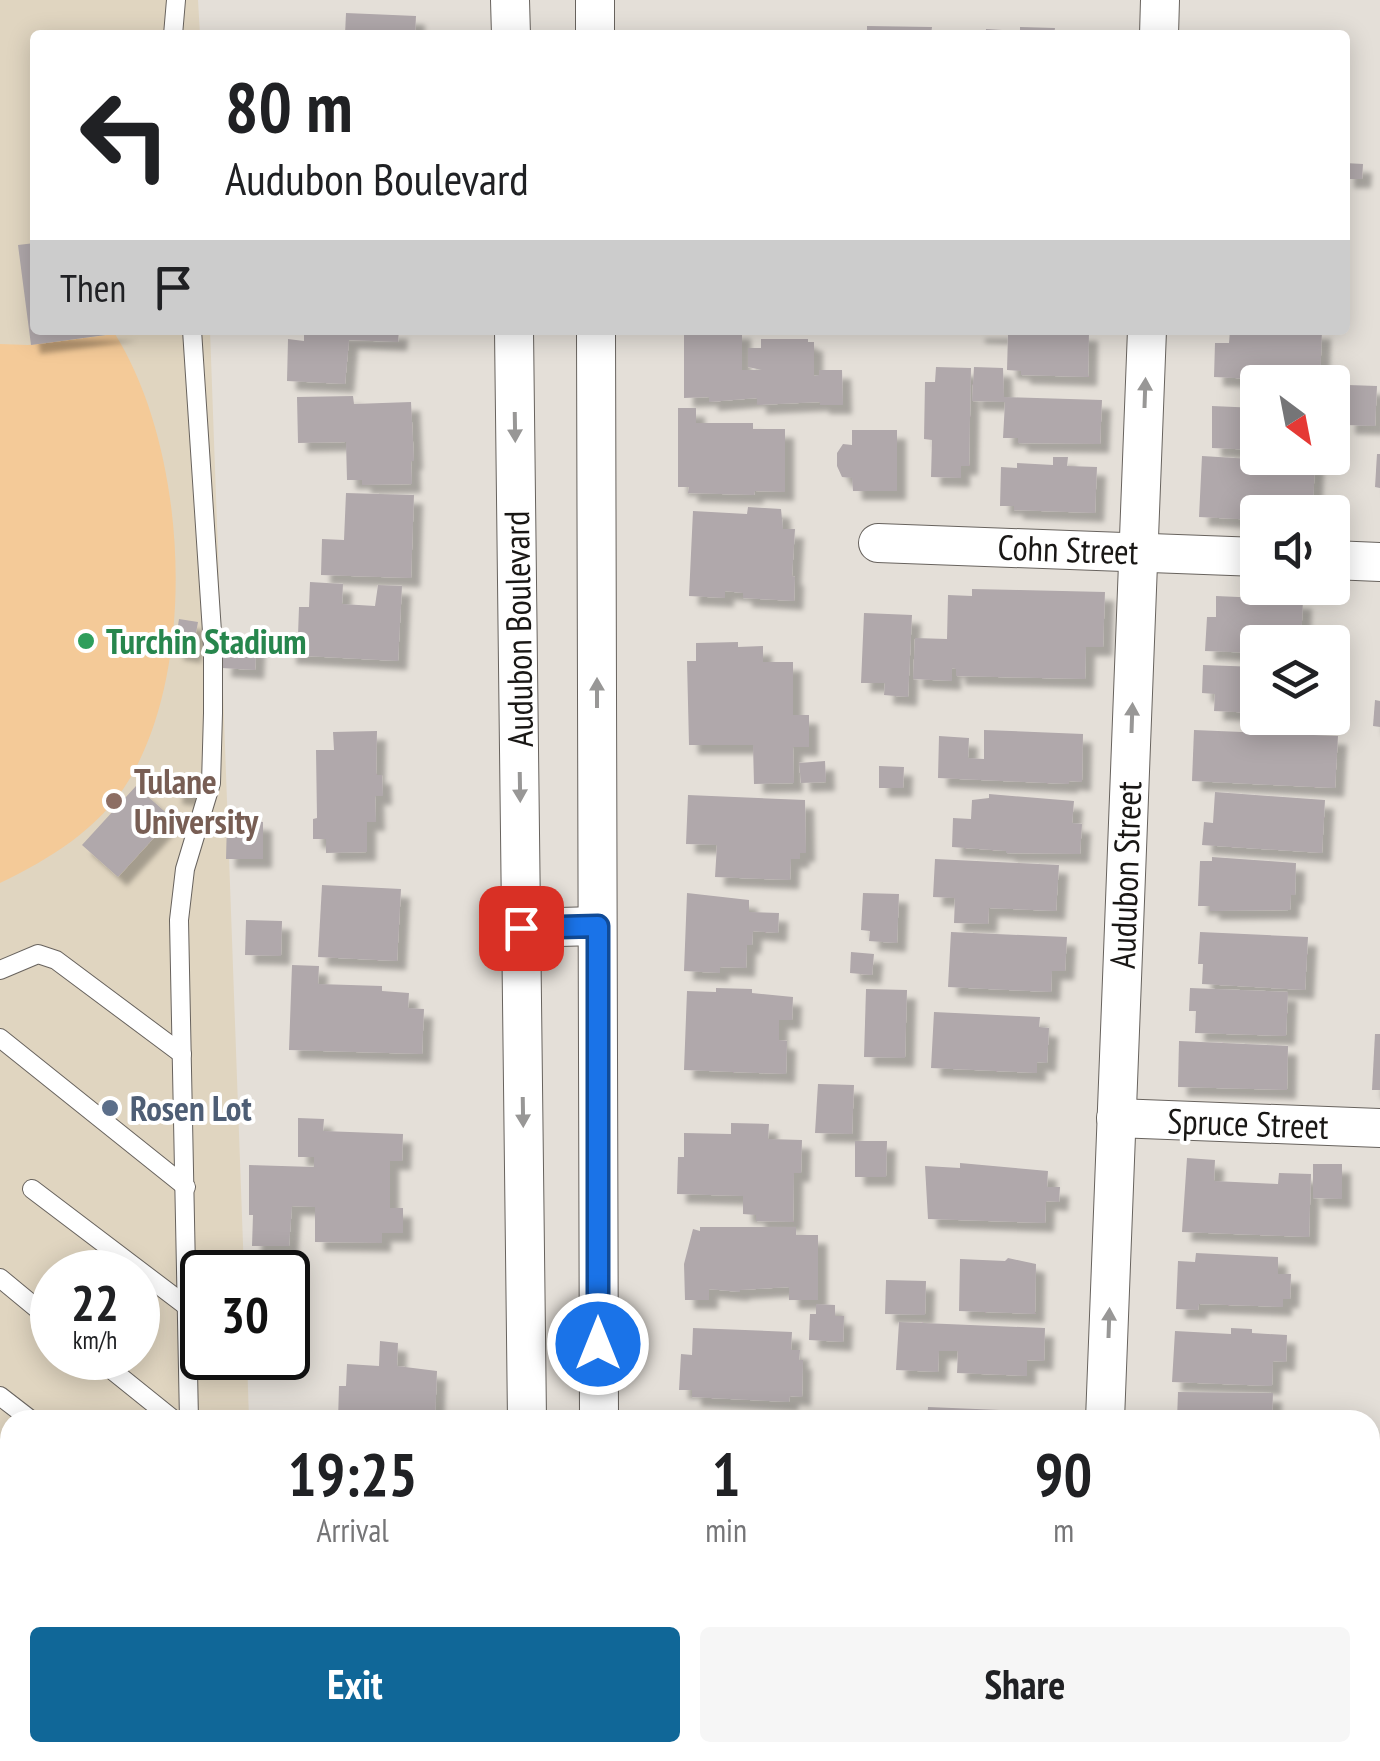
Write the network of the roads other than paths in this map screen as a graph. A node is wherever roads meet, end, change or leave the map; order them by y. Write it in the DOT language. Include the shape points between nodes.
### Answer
graph roads {
  1 [pos="176,0"];
  2 [pos="510,0"];
  3 [pos="595,0"];
  4 [pos="1160,0"];
  5 [pos="173,30"];
  6 [pos="510,30"];
  7 [pos="595,30"];
  8 [pos="1159,30"];
  9 [pos="192,335"];
  10 [pos="514,335"];
  11 [pos="596,335"];
  12 [pos="1147,335"];
  13 [pos="878,543"];
  14 [pos="1138,552"];
  15 [pos="1240,555"];
  16 [pos="1350,561"];
  17 [pos="1380,562"];
  18 [pos="598,926"];
  19 [pos="521,928"];
  20 [pos="0,970"];
  21 [pos="0,1038"];
  22 [pos="182,1054"];
  23 [pos="1116,1118"];
  24 [pos="1380,1128"];
  25 [pos="186,1187"];
  26 [pos="32,1189"];
  27 [pos="188,1250"];
  28 [pos="0,1278"];
  29 [pos="180,1301"];
  30 [pos="30,1303"];
  31 [pos="125,1380"];
  32 [pos="189,1380"];
  33 [pos="162,1410"];
  34 [pos="189,1410"];
  35 [pos="527,1410"];
  36 [pos="598,1410"];
  37 [pos="1106,1410"];
  1 -- 5 [label="lane"];
  2 -- 6 [label="street"];
  3 -- 7 [label="street"];
  4 -- 8 [label="street"];
  9 -- 22 [label="lane" via="212,713 211,782 185,869 179,920"];
  10 -- 19 [label="street, Audubon Boulevard, one-way"];
  18 -- 11 [label="street, one-way"];
  14 -- 12 [label="street, Audubon Street, one-way"];
  13 -- 14 [label="street, Cohn Street"];
  14 -- 15 [label="street, Cohn Street"];
  23 -- 14 [label="street, Audubon Street, one-way"];
  16 -- 17 [label="street"];
  18 -- 19 [label="street"];
  18 -- 36 [label="street"];
  19 -- 35 [label="street, Audubon Boulevard, one-way"];
  20 -- 22 [label="lane" via="38,954 56,960"];
  21 -- 25 [label="lane"];
  22 -- 25 [label="lane"];
  23 -- 24 [label="street, Spruce Street"];
  37 -- 23 [label="street, Audubon Street, one-way"];
  25 -- 27 [label="lane"];
  26 -- 29 [label="lane"];
  28 -- 30 [label="lane"];
  31 -- 33 [label="lane"];
  32 -- 34 [label="lane"];
}
